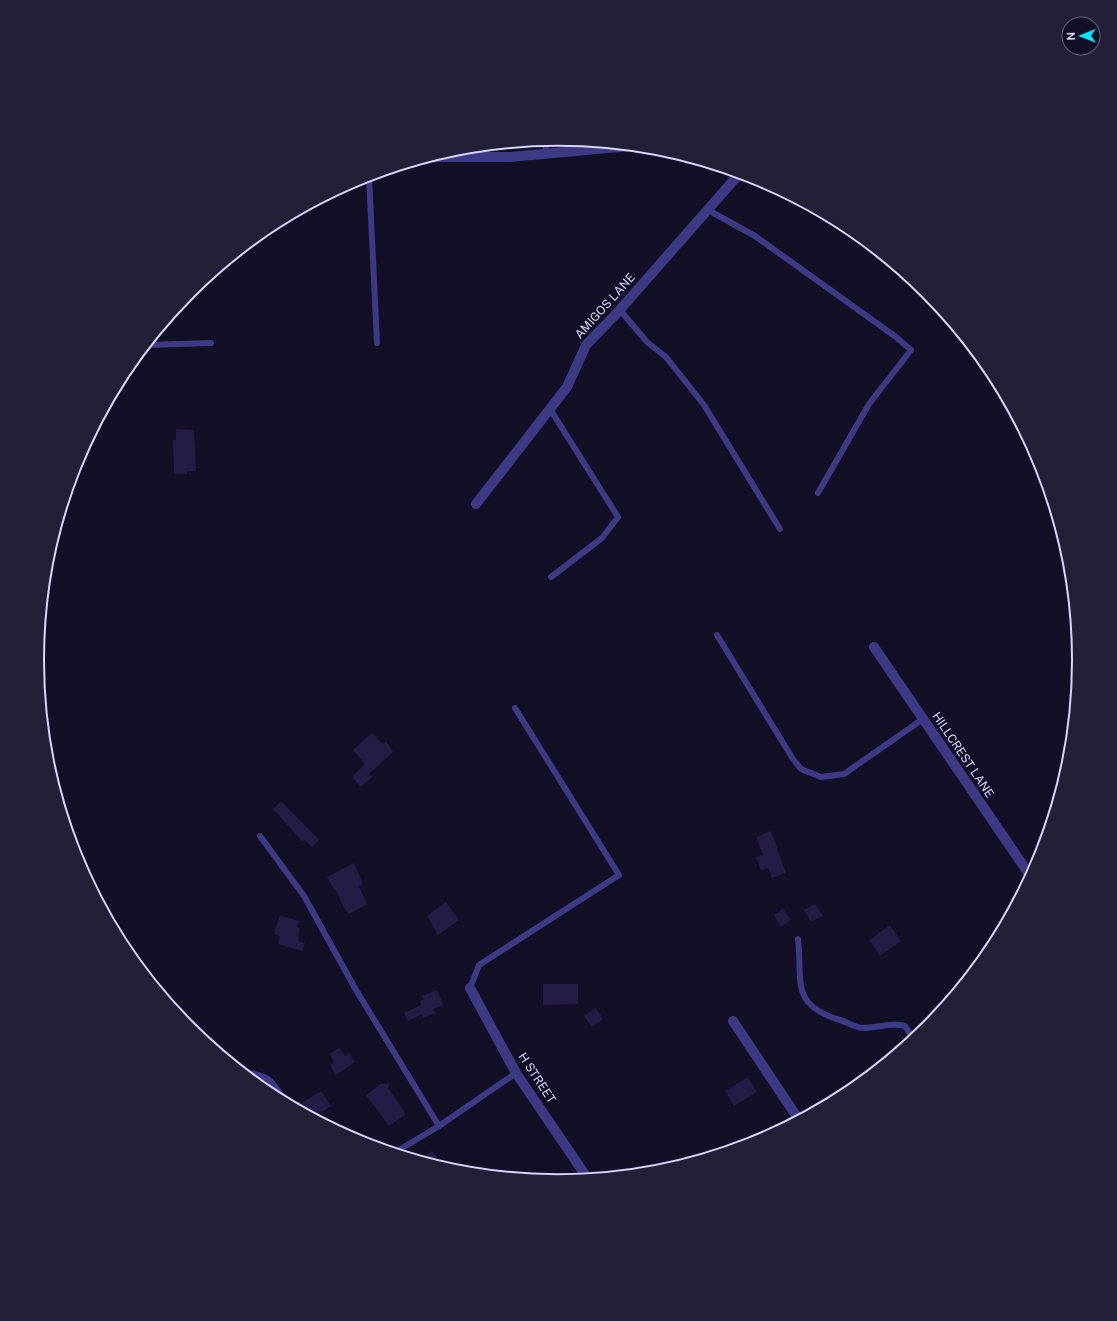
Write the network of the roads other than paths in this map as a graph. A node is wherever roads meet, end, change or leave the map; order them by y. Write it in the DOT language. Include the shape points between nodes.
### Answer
graph roads {
  1 [pos="545,146"];
  2 [pos="606,148"];
  3 [pos="546,154"];
  4 [pos="454,157"];
  5 [pos="736,178"];
  6 [pos="369,182"];
  7 [pos="708,210"];
  8 [pos="620,310"];
  9 [pos="211,343"];
  10 [pos="377,343"];
  11 [pos="152,345"];
  12 [pos="550,409"];
  13 [pos="818,493"];
  14 [pos="476,504"];
  15 [pos="780,529"];
  16 [pos="551,577"];
  17 [pos="717,635"];
  18 [pos="874,647"];
  19 [pos="515,708"];
  20 [pos="923,720"];
  21 [pos="260,836"];
  22 [pos="1027,872"];
  23 [pos="798,939"];
  24 [pos="470,988"];
  25 [pos="733,1021"];
  26 [pos="911,1035"];
  27 [pos="516,1072"];
  28 [pos="252,1074"];
  29 [pos="279,1092"];
  30 [pos="797,1116"];
  31 [pos="439,1126"];
  32 [pos="399,1150"];
  33 [pos="585,1174"];
  1 -- 3 [label="lane"];
  2 -- 3 [label="street"];
  3 -- 4 [label="street"];
  5 -- 7 [label="street, AMIGOS LANE"];
  6 -- 10 [label="lane"];
  7 -- 8 [label="street, AMIGOS LANE"];
  7 -- 13 [label="lane" via="755,236 911,350 869,404"];
  8 -- 12 [label="street, AMIGOS LANE" via="586,345 567,387"];
  8 -- 15 [label="lane" via="647,342 666,358 704,405"];
  9 -- 11 [label="lane"];
  12 -- 14 [label="street, AMIGOS LANE"];
  12 -- 16 [label="lane" via="618,517 602,538"];
  17 -- 20 [label="lane" via="801,769 821,777 844,774"];
  18 -- 20 [label="street, HILLCREST LANE"];
  19 -- 24 [label="lane" via="619,875 479,965"];
  20 -- 22 [label="street, HILLCREST LANE"];
  21 -- 31 [label="lane" via="304,896 356,990"];
  23 -- 26 [label="lane" via="801,991 817,1011 860,1028 880,1028 896,1023 906,1026"];
  24 -- 27 [label="street, H STREET"];
  25 -- 30 [label="street"];
  27 -- 31 [label="lane"];
  27 -- 33 [label="street, H STREET"];
  28 -- 29 [label="lane" via="270,1078"];
  31 -- 32 [label="lane"];
}
